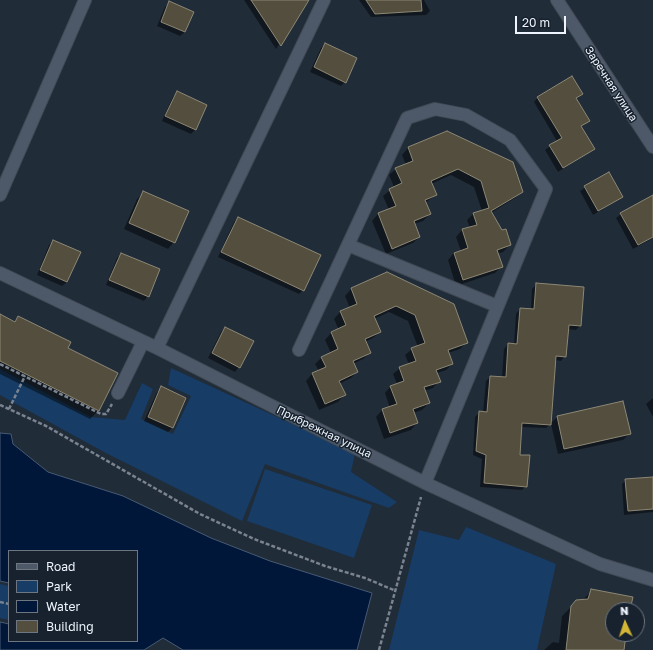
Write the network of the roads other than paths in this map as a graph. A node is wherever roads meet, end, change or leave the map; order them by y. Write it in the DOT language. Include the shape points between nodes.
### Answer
graph roads {
  1 [pos="85,0"];
  2 [pos="324,0"];
  3 [pos="557,0"];
  4 [pos="653,147"];
  5 [pos="0,195"];
  6 [pos="348,245"];
  7 [pos="0,273"];
  8 [pos="497,306"];
  9 [pos="144,342"];
  10 [pos="157,348"];
  11 [pos="300,350"];
  12 [pos="118,393"];
  13 [pos="424,483"];
  14 [pos="653,580"];
  1 -- 5 [label="street"];
  2 -- 10 [label="street"];
  3 -- 4 [label="street, Заречная улица"];
  6 -- 8 [label="street"];
  6 -- 8 [label="street" via="407,118 435,109 466,115 510,140 546,189"];
  6 -- 11 [label="street"];
  7 -- 9 [label="street, Прибрежная улица"];
  8 -- 13 [label="street"];
  9 -- 10 [label="street, Прибрежная улица"];
  9 -- 12 [label="street"];
  10 -- 13 [label="street, Прибрежная улица"];
  13 -- 14 [label="street, Прибрежная улица" via="600,564"];
}
